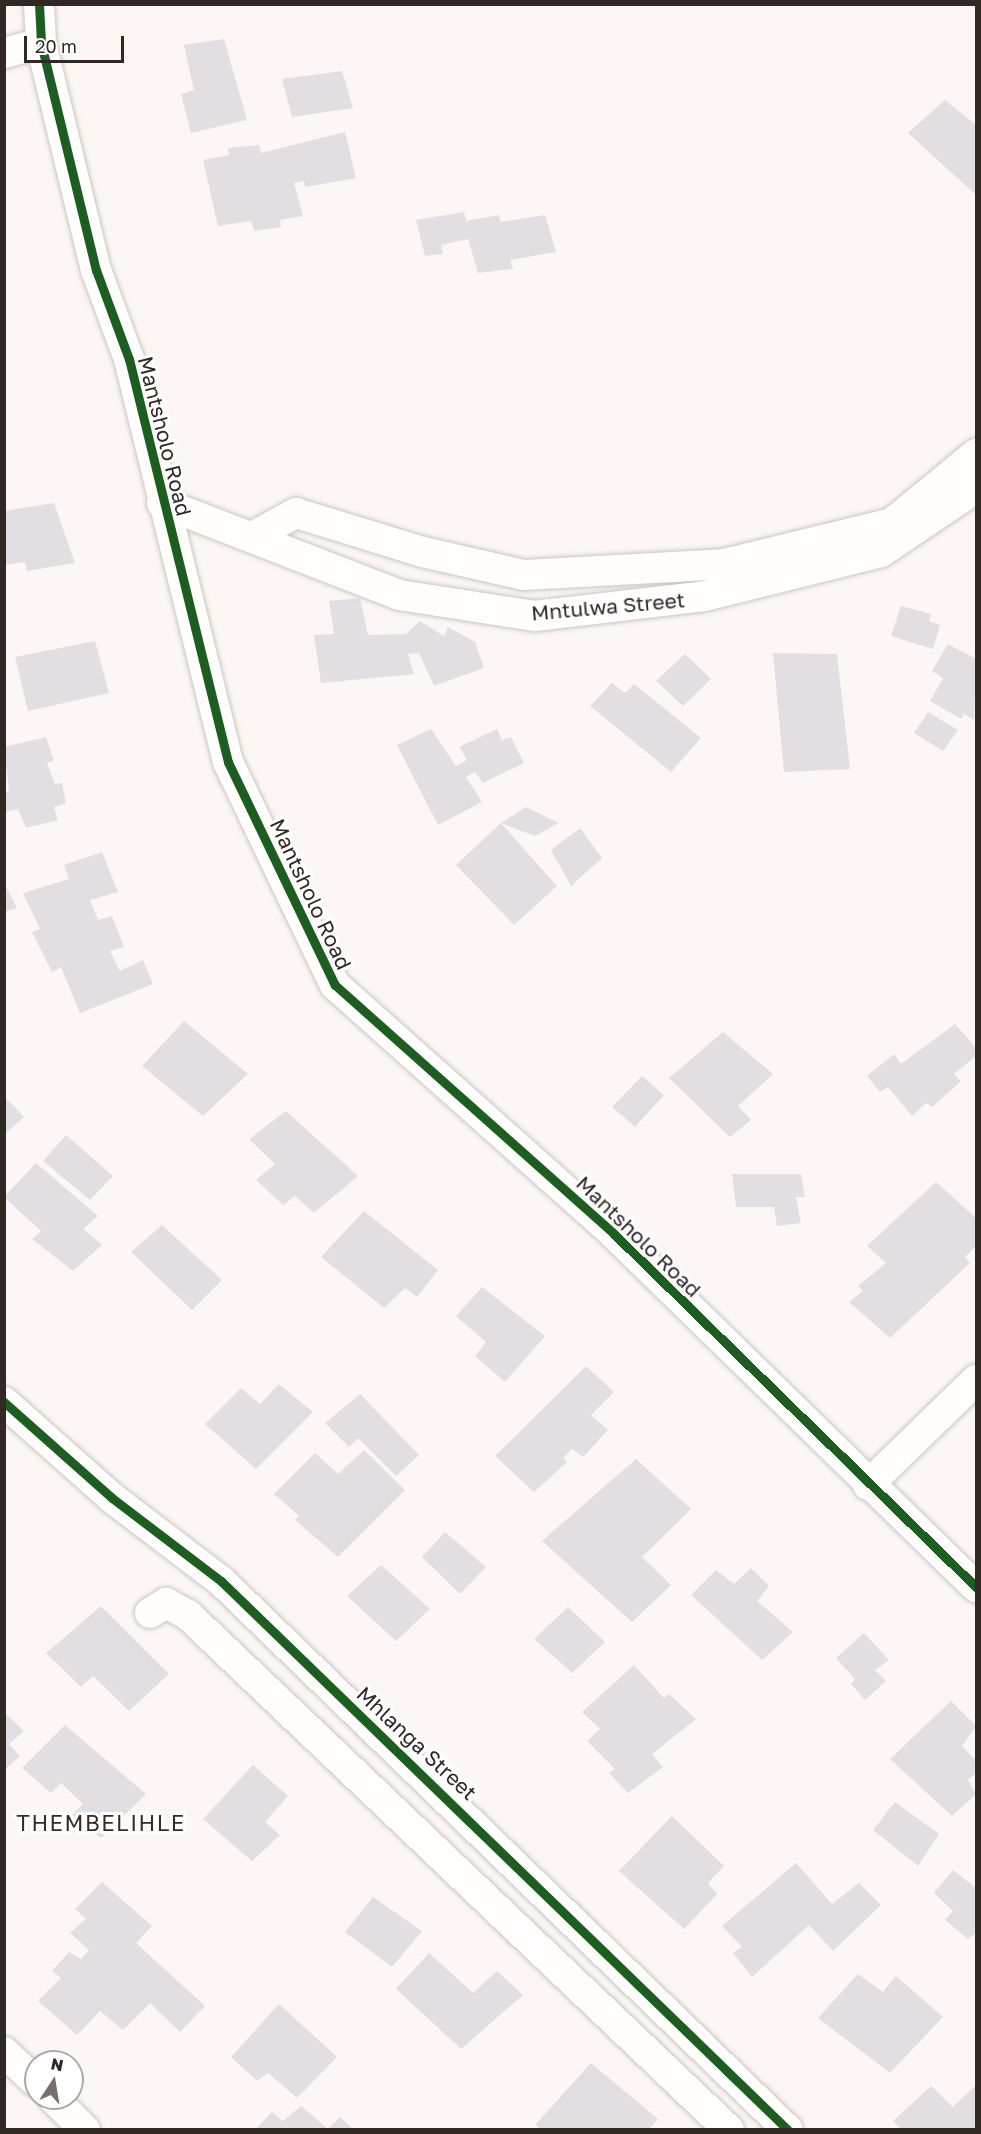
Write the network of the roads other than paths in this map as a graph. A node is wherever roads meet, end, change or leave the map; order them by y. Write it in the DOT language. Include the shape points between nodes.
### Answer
graph roads {
  1 [pos="39,4"];
  2 [pos="40,43"];
  3 [pos="4,52"];
  4 [pos="976,454"];
  5 [pos="976,488"];
  6 [pos="162,503"];
  7 [pos="254,536"];
  8 [pos="976,1380"];
  9 [pos="4,1402"];
  10 [pos="868,1485"];
  11 [pos="976,1587"];
  12 [pos="150,1613"];
  13 [pos="4,2052"];
  14 [pos="24,2071"];
  15 [pos="65,2110"];
  16 [pos="86,2130"];
  17 [pos="729,2130"];
  18 [pos="788,2130"];
  1 -- 2 [label="street, Mantsholo Road"];
  2 -- 3 [label="street"];
  2 -- 6 [label="street, Mantsholo Road" via="96,270 129,359"];
  4 -- 7 [label="street" via="892,523 724,564 524,575 423,552 296,513"];
  5 -- 7 [label="street, Mntulwa Street" via="881,552 705,596 534,616 399,595"];
  6 -- 7 [label="street, Mntulwa Street"];
  6 -- 10 [label="street, Mantsholo Road" via="228,762 334,985 614,1234"];
  8 -- 10 [label="street"];
  9 -- 18 [label="street, Mhlanga Street" via="104,1491 221,1581"];
  10 -- 11 [label="street, Mantsholo Road"];
  12 -- 17 [label="street" via="166,1603 188,1615"];
  13 -- 14 [label="street"];
  15 -- 16 [label="street"];
}
